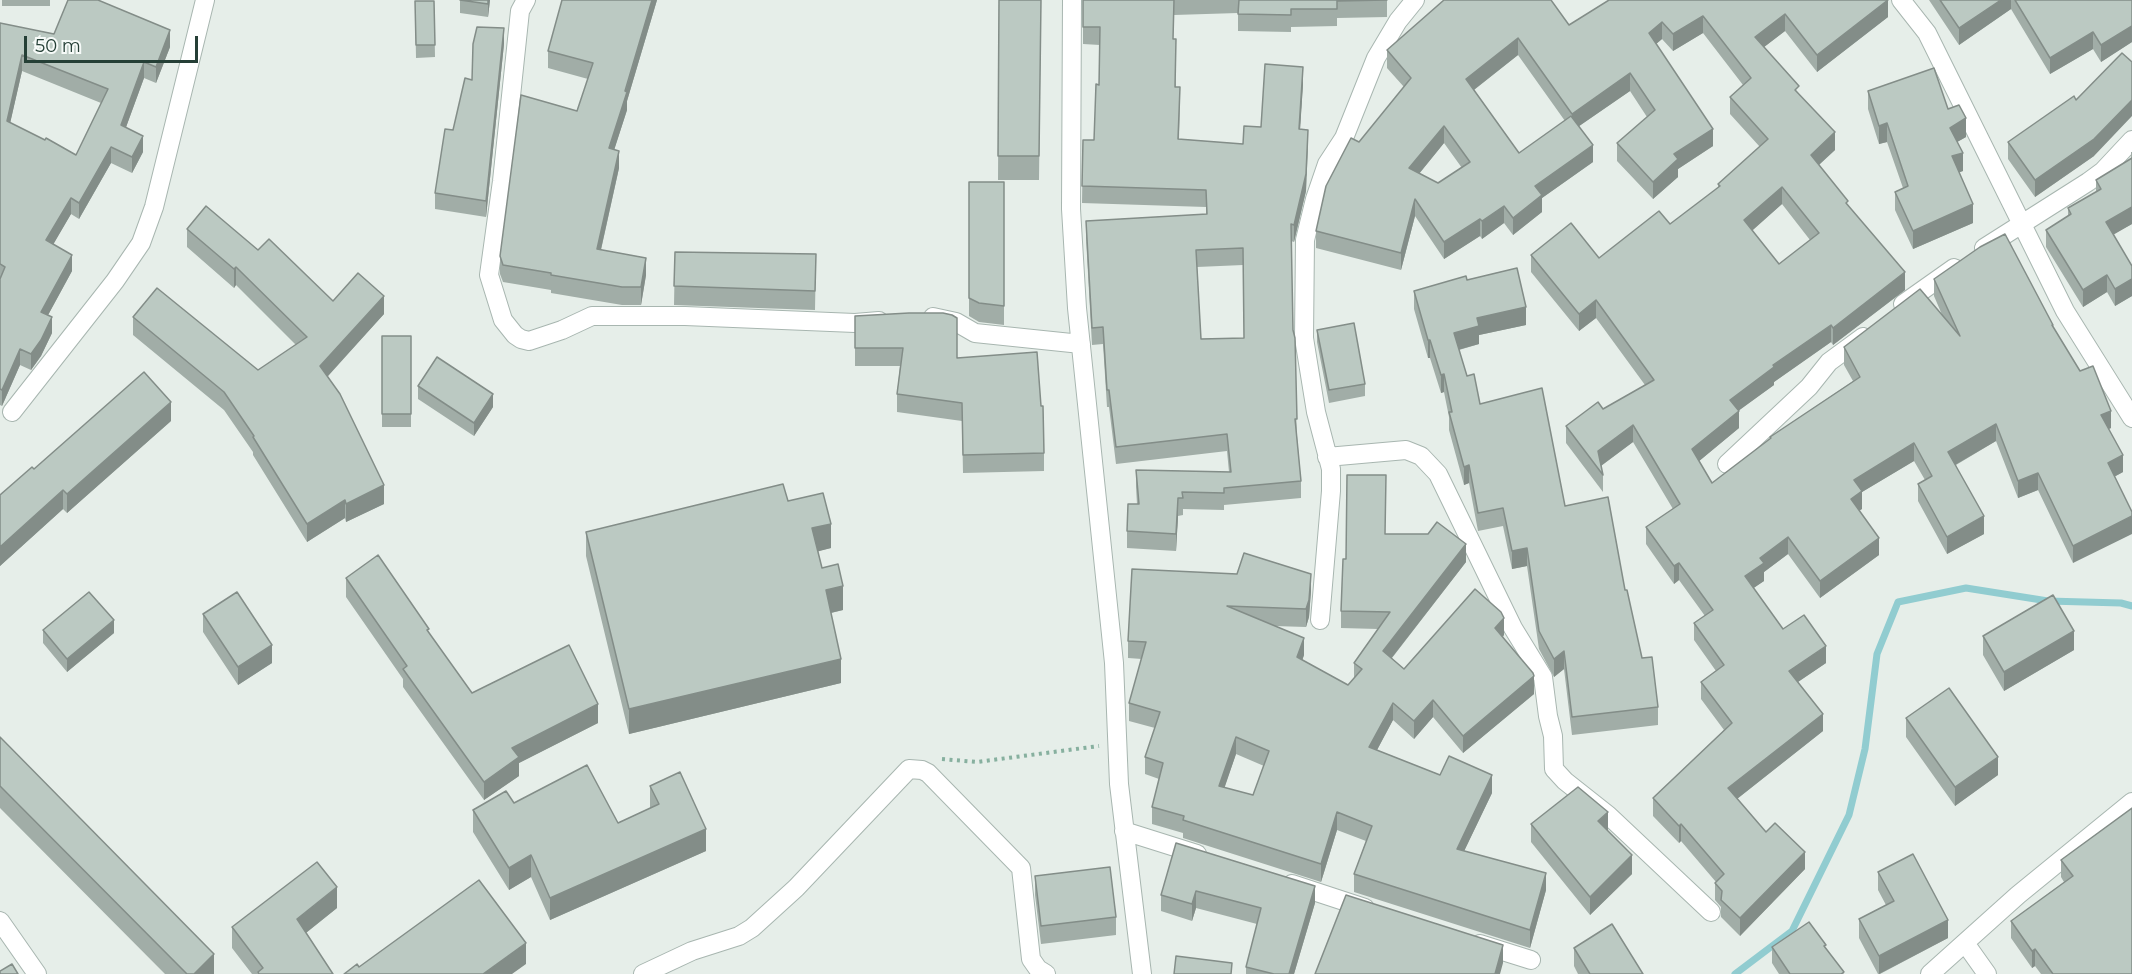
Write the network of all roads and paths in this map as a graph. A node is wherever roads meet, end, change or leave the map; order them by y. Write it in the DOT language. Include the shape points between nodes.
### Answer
graph roads {
  1 [pos="205,0"];
  2 [pos="526,0"];
  3 [pos="1072,0"];
  4 [pos="1415,0"];
  5 [pos="1901,0"];
  6 [pos="2132,140"];
  7 [pos="2020,224"];
  8 [pos="1081,344"];
  9 [pos="12,412"];
  10 [pos="2132,418"];
  11 [pos="1328,457"];
  12 [pos="1727,464"];
  13 [pos="1320,620"];
  14 [pos="1117,744"];
  15 [pos="909,769"];
  16 [pos="2132,802"];
  17 [pos="1124,831"];
  18 [pos="1214,860"];
  19 [pos="1271,878"];
  20 [pos="1711,912"];
  21 [pos="1384,914"];
  22 [pos="0,921"];
  23 [pos="1463,939"];
  24 [pos="1965,943"];
  25 [pos="1531,960"];
  26 [pos="37,974"];
  27 [pos="643,974"];
  28 [pos="1046,974"];
  29 [pos="1142,974"];
  30 [pos="1930,974"];
  31 [pos="1987,974"];
  1 -- 9 [label="street" via="154,207 141,243"];
  2 -- 8 [label="street" via="520,11 489,275 503,320 521,339 529,341 592,316 855,323 937,317 975,333"];
  3 -- 8 [label="street" via="1071,209"];
  4 -- 11 [label="street" via="1376,58 1344,138 1328,164 1305,240 1304,338"];
  5 -- 7 [label="street" via="1927,33"];
  6 -- 7 [label="street" via="2103,171"];
  7 -- 10 [label="street" via="2065,311"];
  7 -- 12 [label="street" via="1903,303 1829,362 1809,387"];
  8 -- 14 [label="street" via="1114,663"];
  11 -- 13 [label="street" via="1331,491"];
  11 -- 20 [label="street" via="1406,450 1421,456 1438,474 1513,628 1542,677 1553,736 1554,769"];
  14 -- 15 [label="path" via="977,762 939,759"];
  14 -- 17 [label="street"];
  15 -- 27 [label="street" via="796,888 752,928"];
  15 -- 28 [label="street" via="928,773 1021,867 1031,959"];
  16 -- 24 [label="street"];
  17 -- 18 [label="street"];
  17 -- 29 [label="street"];
  19 -- 21 [label="street"];
  22 -- 26 [label="street"];
  23 -- 25 [label="street"];
  24 -- 30 [label="street"];
  24 -- 31 [label="street"];
}
